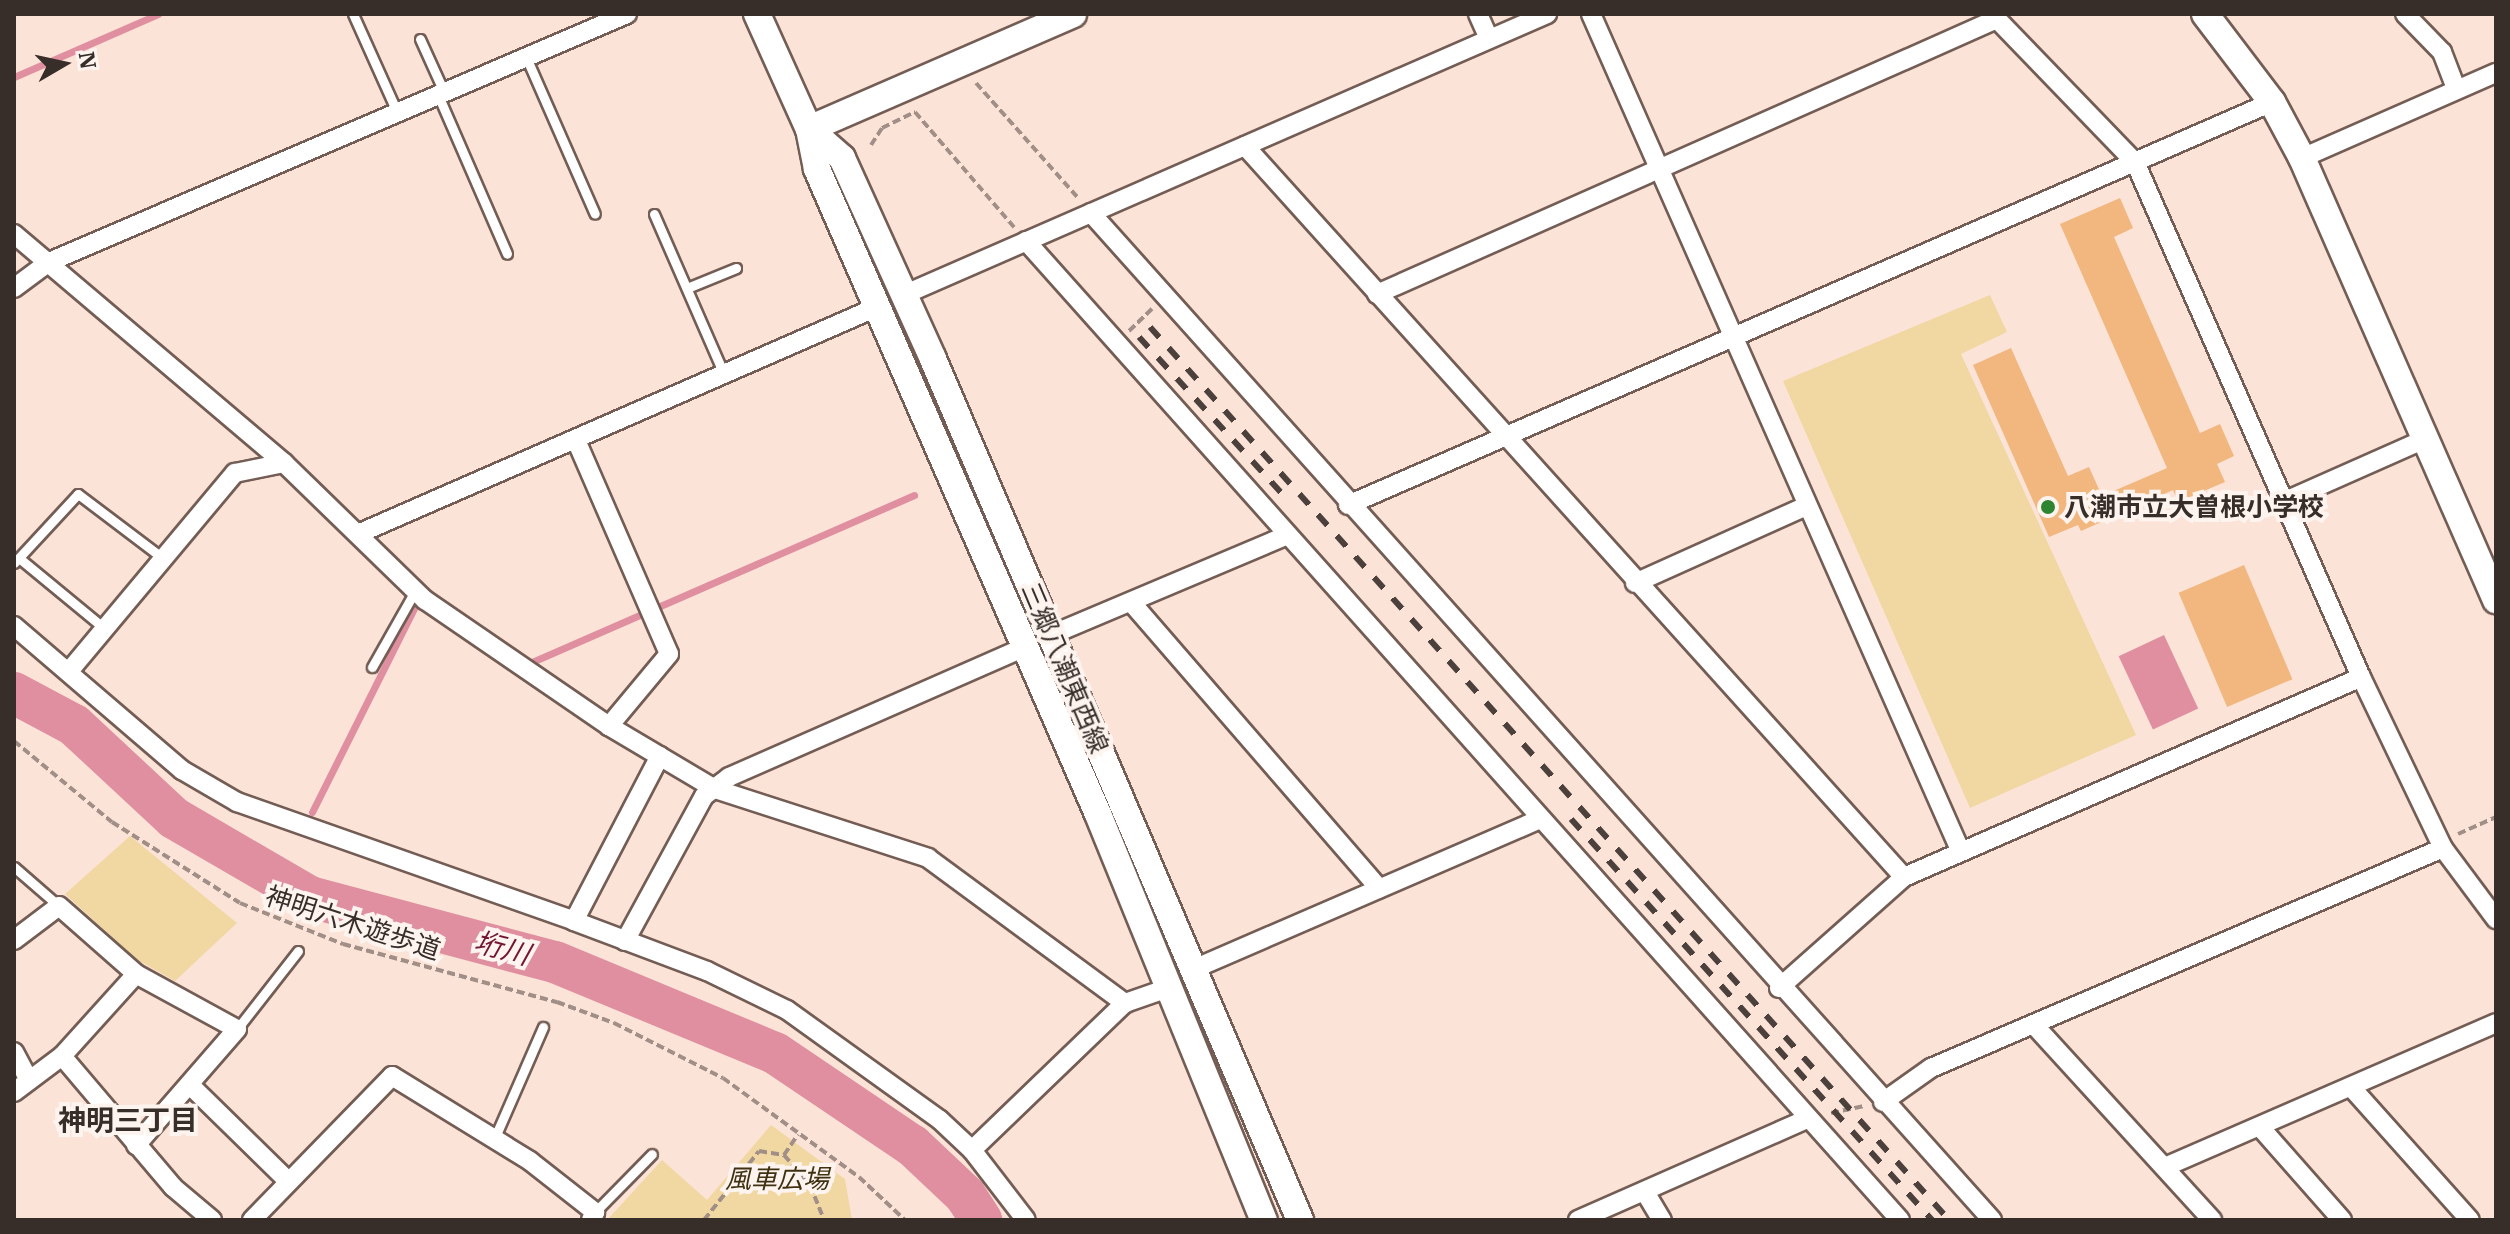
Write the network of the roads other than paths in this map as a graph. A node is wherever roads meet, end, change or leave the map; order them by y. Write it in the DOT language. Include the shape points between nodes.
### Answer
graph roads {
  1 [pos="353,14"];
  2 [pos="627,14"];
  3 [pos="757,14"];
  4 [pos="1073,14"];
  5 [pos="1478,14"];
  6 [pos="1547,14"];
  7 [pos="1591,14"];
  8 [pos="2205,14"];
  9 [pos="2405,14"];
  10 [pos="1995,16"];
  11 [pos="420,39"];
  12 [pos="1489,39"];
  13 [pos="526,57"];
  14 [pos="2496,73"];
  15 [pos="2456,89"];
  16 [pos="441,94"];
  17 [pos="2272,102"];
  18 [pos="397,112"];
  19 [pos="809,129"];
  20 [pos="1245,146"];
  21 [pos="2302,158"];
  22 [pos="2135,162"];
  23 [pos="1657,168"];
  24 [pos="1091,213"];
  25 [pos="595,214"];
  26 [pos="654,214"];
  27 [pos="14,234"];
  28 [pos="1026,241"];
  29 [pos="507,254"];
  30 [pos="49,262"];
  31 [pos="736,268"];
  32 [pos="14,288"];
  33 [pos="687,288"];
  34 [pos="1377,294"];
  35 [pos="901,296"];
  36 [pos="877,307"];
  37 [pos="1733,337"];
  38 [pos="724,374"];
  39 [pos="1505,435"];
  40 [pos="576,440"];
  41 [pos="2423,440"];
  42 [pos="284,463"];
  43 [pos="2283,502"];
  44 [pos="1348,505"];
  45 [pos="1806,506"];
  46 [pos="360,533"];
  47 [pos="1288,535"];
  48 [pos="164,559"];
  49 [pos="16,561"];
  50 [pos="1635,583"];
  51 [pos="2493,585"];
  52 [pos="415,591"];
  53 [pos="1131,602"];
  54 [pos="14,626"];
  55 [pos="105,629"];
  56 [pos="1051,635"];
  57 [pos="1025,647"];
  58 [pos="372,667"];
  59 [pos="70,670"];
  60 [pos="2361,677"];
  61 [pos="609,726"];
  62 [pos="660,756"];
  63 [pos="715,789"];
  64 [pos="1540,819"];
  65 [pos="2443,848"];
  66 [pos="1960,850"];
  67 [pos="14,867"];
  68 [pos="1904,877"];
  69 [pos="1379,888"];
  70 [pos="59,906"];
  71 [pos="2496,919"];
  72 [pos="574,921"];
  73 [pos="14,940"];
  74 [pos="625,941"];
  75 [pos="298,951"];
  76 [pos="1196,968"];
  77 [pos="136,974"];
  78 [pos="1171,987"];
  79 [pos="1779,988"];
  80 [pos="1125,1003"];
  81 [pos="2496,1023"];
  82 [pos="2035,1026"];
  83 [pos="543,1027"];
  84 [pos="237,1029"];
  85 [pos="14,1052"];
  86 [pos="62,1056"];
  87 [pos="29,1080"];
  88 [pos="192,1087"];
  89 [pos="2351,1087"];
  90 [pos="14,1092"];
  91 [pos="1883,1102"];
  92 [pos="1807,1119"];
  93 [pos="2260,1127"];
  94 [pos="495,1137"];
  95 [pos="136,1145"];
  96 [pos="972,1150"];
  97 [pos="652,1154"];
  98 [pos="2165,1167"];
  99 [pos="288,1181"];
  100 [pos="1645,1192"];
  101 [pos="593,1216"];
  102 [pos="212,1220"];
  103 [pos="252,1220"];
  104 [pos="1026,1220"];
  105 [pos="1264,1220"];
  106 [pos="1300,1220"];
  107 [pos="1578,1220"];
  108 [pos="1662,1220"];
  109 [pos="1900,1220"];
  110 [pos="1992,1220"];
  111 [pos="2212,1220"];
  112 [pos="2342,1220"];
  113 [pos="2470,1220"];
  1 -- 18 [label="lane"];
  2 -- 13 [label="street"];
  3 -- 19 [label="street, 三郷八潮東西線"];
  4 -- 19 [label="street"];
  5 -- 12 [label="street"];
  6 -- 12 [label="street"];
  7 -- 23 [label="street"];
  8 -- 17 [label="street"];
  9 -- 15 [label="street" via="2442,52"];
  10 -- 22 [label="street"];
  10 -- 23 [label="street"];
  11 -- 16 [label="lane"];
  12 -- 20 [label="street"];
  13 -- 16 [label="street"];
  13 -- 25 [label="lane"];
  14 -- 15 [label="street"];
  15 -- 21 [label="street"];
  16 -- 18 [label="street"];
  16 -- 29 [label="lane"];
  17 -- 21 [label="street"];
  17 -- 22 [label="street"];
  18 -- 30 [label="street"];
  19 -- 35 [label="street, 三郷八潮東西線" via="842,158"];
  19 -- 36 [label="street, 三郷八潮東西線" via="817,169"];
  20 -- 24 [label="street"];
  20 -- 34 [label="street"];
  21 -- 41 [label="street"];
  22 -- 37 [label="street"];
  22 -- 43 [label="street"];
  23 -- 34 [label="street"];
  23 -- 37 [label="street"];
  24 -- 28 [label="street"];
  24 -- 44 [label="street"];
  26 -- 33 [label="lane"];
  27 -- 30 [label="street"];
  28 -- 35 [label="street"];
  28 -- 47 [label="street"];
  30 -- 32 [label="street"];
  30 -- 42 [label="street"];
  31 -- 33 [label="lane"];
  33 -- 38 [label="lane"];
  34 -- 39 [label="street"];
  35 -- 56 [label="street, 三郷八潮東西線"];
  36 -- 38 [label="street"];
  36 -- 57 [label="street, 三郷八潮東西線"];
  37 -- 39 [label="street"];
  37 -- 45 [label="street"];
  38 -- 40 [label="street"];
  39 -- 44 [label="street"];
  39 -- 50 [label="street"];
  40 -- 46 [label="street"];
  40 -- 61 [label="street" via="669,654"];
  41 -- 43 [label="street"];
  41 -- 51 [label="street"];
  42 -- 46 [label="street"];
  42 -- 48 [label="street" via="235,473"];
  43 -- 60 [label="street"];
  44 -- 79 [label="street"];
  45 -- 50 [label="street"];
  45 -- 66 [label="street"];
  46 -- 52 [label="street"];
  47 -- 53 [label="street"];
  47 -- 64 [label="street"];
  48 -- 49 [label="lane" via="78,494"];
  48 -- 55 [label="street"];
  49 -- 55 [label="lane"];
  50 -- 68 [label="street"];
  52 -- 58 [label="lane"];
  52 -- 61 [label="street"];
  53 -- 56 [label="street"];
  53 -- 69 [label="street"];
  54 -- 59 [label="street"];
  55 -- 59 [label="street"];
  56 -- 76 [label="street, 三郷八潮東西線"];
  57 -- 63 [label="street" via="729,777"];
  57 -- 78 [label="street, 三郷八潮東西線"];
  59 -- 72 [label="street" via="182,770 237,802"];
  60 -- 65 [label="street"];
  60 -- 66 [label="street"];
  61 -- 62 [label="street"];
  62 -- 63 [label="street"];
  62 -- 72 [label="street"];
  63 -- 74 [label="street" via="704,796"];
  63 -- 80 [label="street" via="928,858"];
  64 -- 69 [label="street"];
  64 -- 92 [label="street"];
  65 -- 71 [label="street"];
  65 -- 82 [label="street"];
  66 -- 68 [label="street"];
  67 -- 70 [label="lane"];
  68 -- 79 [label="street"];
  69 -- 76 [label="street"];
  70 -- 73 [label="street"];
  70 -- 77 [label="street"];
  72 -- 74 [label="street"];
  74 -- 96 [label="street" via="707,971 787,1010 940,1120"];
  75 -- 84 [label="lane"];
  76 -- 106 [label="street, 三郷八潮東西線"];
  77 -- 84 [label="street"];
  77 -- 86 [label="street"];
  78 -- 80 [label="street"];
  78 -- 105 [label="street, 三郷八潮東西線"];
  79 -- 91 [label="street"];
  80 -- 96 [label="street"];
  81 -- 89 [label="street"];
  82 -- 91 [label="street" via="1931,1068"];
  82 -- 98 [label="street"];
  83 -- 94 [label="lane"];
  84 -- 88 [label="street"];
  85 -- 87 [label="street"];
  86 -- 87 [label="street"];
  86 -- 95 [label="street"];
  87 -- 90 [label="street"];
  88 -- 95 [label="street"];
  88 -- 99 [label="street"];
  89 -- 93 [label="street"];
  89 -- 113 [label="street"];
  91 -- 110 [label="street"];
  92 -- 100 [label="street"];
  92 -- 109 [label="street"];
  93 -- 98 [label="street"];
  93 -- 112 [label="street"];
  94 -- 99 [label="street" via="392,1076"];
  94 -- 101 [label="street"];
  95 -- 102 [label="street"];
  96 -- 104 [label="street"];
  97 -- 101 [label="lane"];
  98 -- 111 [label="street"];
  99 -- 103 [label="street"];
  100 -- 107 [label="street"];
  100 -- 108 [label="street"];
}
